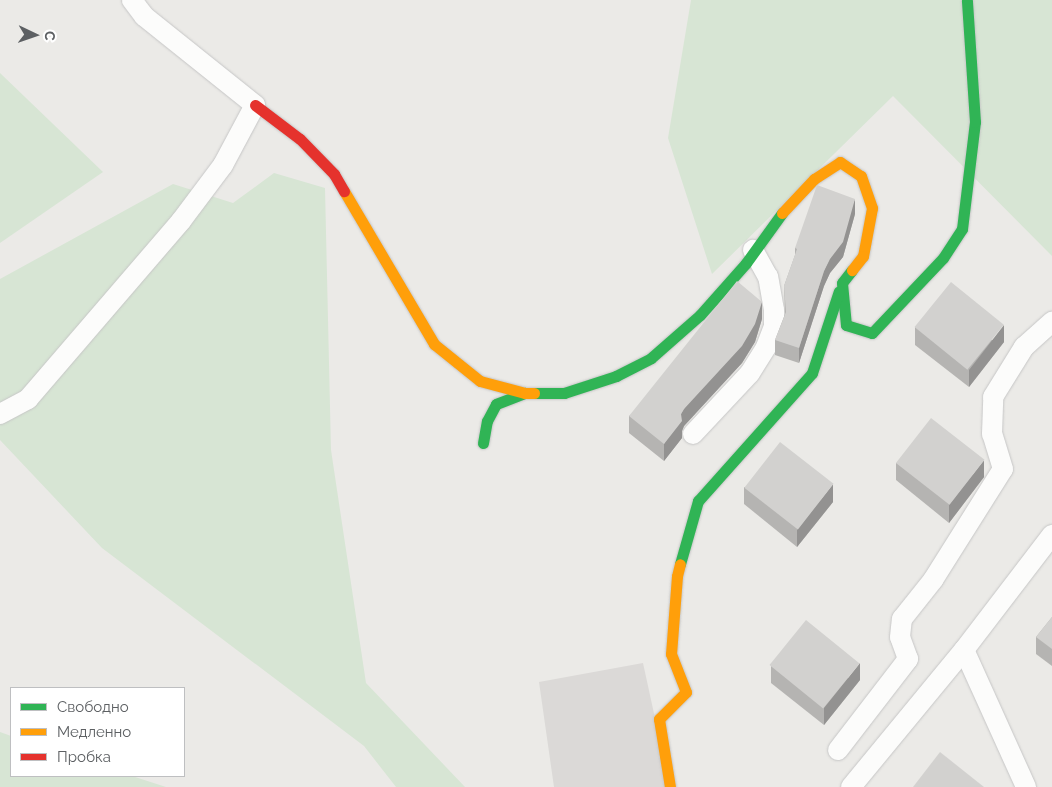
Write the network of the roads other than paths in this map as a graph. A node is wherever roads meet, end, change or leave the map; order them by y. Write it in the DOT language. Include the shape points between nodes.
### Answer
graph roads {
  1 [pos="132,0"];
  2 [pos="966,0"];
  3 [pos="255,104"];
  4 [pos="754,250"];
  5 [pos="842,283"];
  6 [pos="1052,322"];
  7 [pos="525,393"];
  8 [pos="0,414"];
  9 [pos="693,434"];
  10 [pos="483,443"];
  11 [pos="1052,535"];
  12 [pos="964,650"];
  13 [pos="838,750"];
  14 [pos="670,787"];
  15 [pos="850,787"];
  16 [pos="1026,787"];
  1 -- 3 [label="street" via="144,16"];
  2 -- 5 [label="street" via="976,122 962,229 943,258 872,333 846,325"];
  3 -- 7 [label="street" via="300,139 334,174 434,344 480,381"];
  3 -- 8 [label="street" via="223,165 181,221 28,399"];
  4 -- 5 [label="street" via="786,207 814,179 840,162 861,176 872,208 863,256"];
  4 -- 7 [label="street" via="700,316 651,358 616,376 564,393"];
  4 -- 9 [label="street" via="768,277 774,326 750,373"];
  5 -- 14 [label="street" via="812,373 698,501 677,576 671,654 686,692 659,719"];
  6 -- 13 [label="street" via="1024,347 993,397 992,434 1003,469 933,580 902,619 900,637 908,659"];
  7 -- 10 [label="street" via="496,404 487,421"];
  11 -- 12 [label="street"];
  12 -- 15 [label="street"];
  12 -- 16 [label="street"];
}
